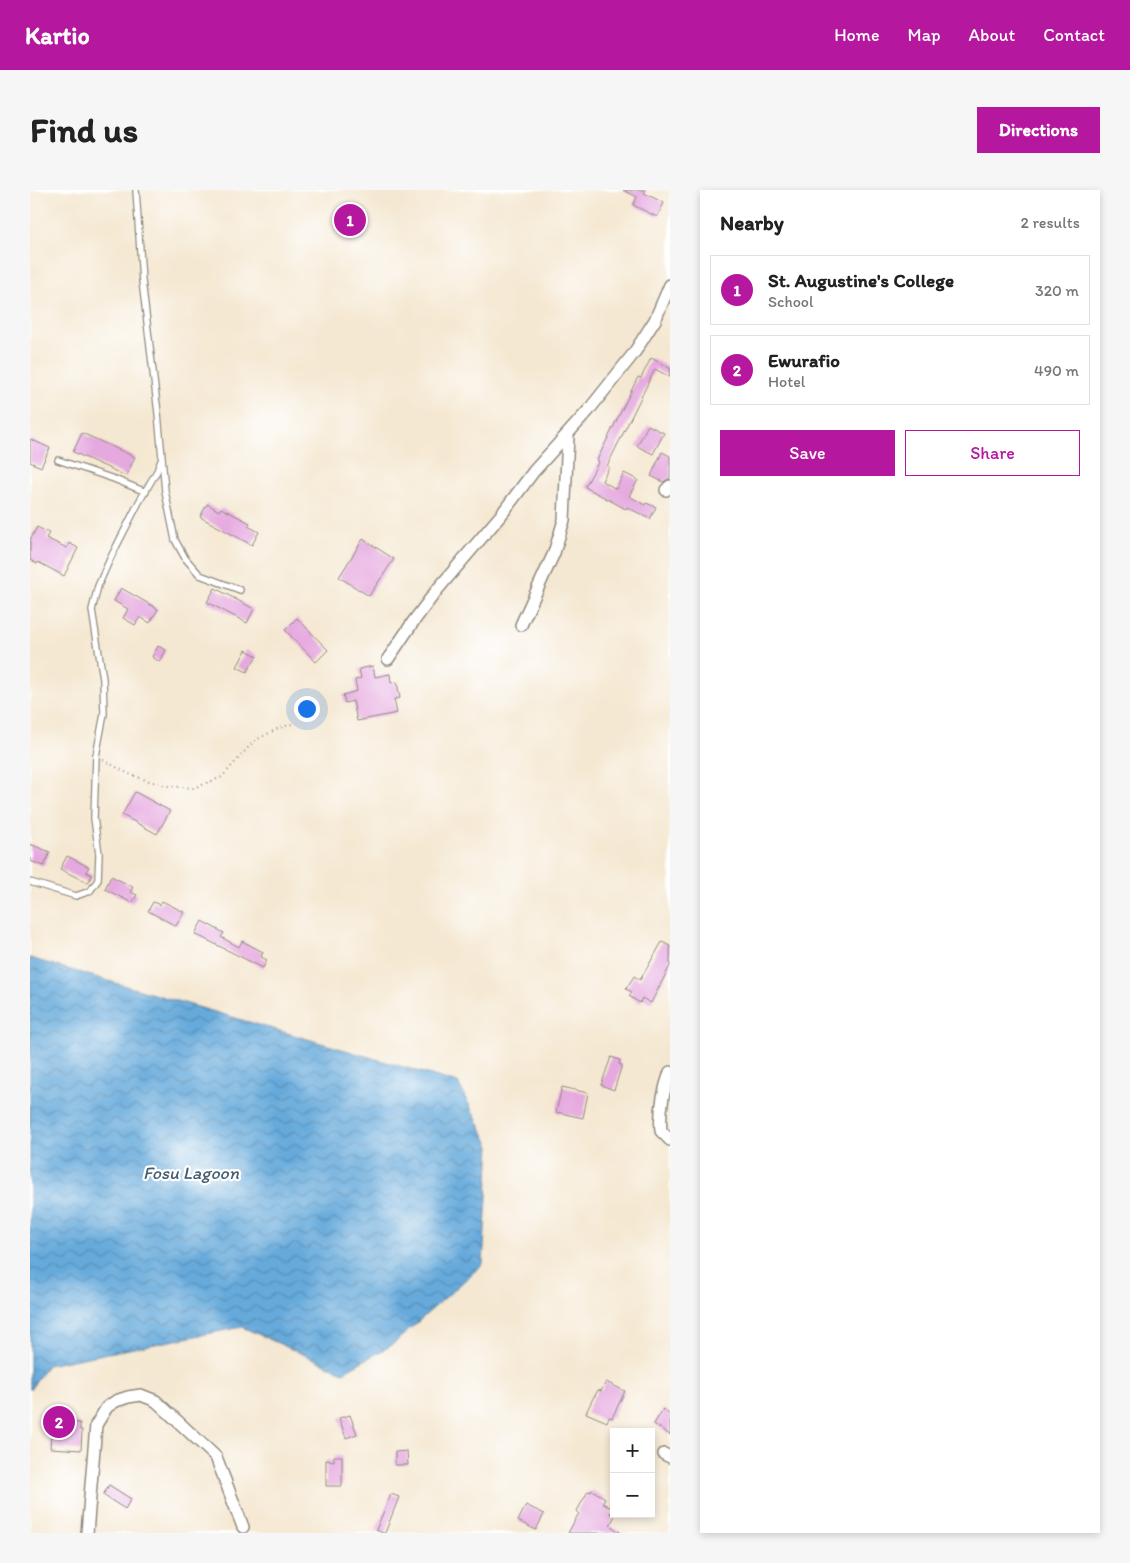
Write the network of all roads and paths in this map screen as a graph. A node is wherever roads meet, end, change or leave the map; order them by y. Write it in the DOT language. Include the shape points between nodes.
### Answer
graph roads {
  1 [pos="136,190"];
  2 [pos="670,285"];
  3 [pos="568,436"];
  4 [pos="162,458"];
  5 [pos="58,460"];
  6 [pos="146,492"];
  7 [pos="240,590"];
  8 [pos="521,625"];
  9 [pos="388,659"];
  10 [pos="295,723"];
  11 [pos="96,756"];
  12 [pos="30,882"];
  13 [pos="670,1072"];
  14 [pos="670,1140"];
  15 [pos="243,1527"];
  16 [pos="87,1533"];
  1 -- 4 [label="lane" via="145,310"];
  2 -- 3 [label="street" via="655,320 634,353"];
  3 -- 8 [label="street" via="564,520 554,553"];
  3 -- 9 [label="street" via="534,471 437,590"];
  4 -- 6 [label="lane"];
  4 -- 7 [label="lane" via="165,491 176,540 186,558 200,575"];
  5 -- 6 [label="lane"];
  6 -- 11 [label="lane" via="110,559 92,610 103,679 104,714"];
  10 -- 11 [label="path" via="254,742 222,777 194,788 142,779"];
  11 -- 12 [label="lane" via="94,818 99,854 98,880 90,891 76,896"];
  13 -- 14 [label="street" via="660,1117 661,1131"];
  15 -- 16 [label="street" via="216,1458 156,1401 141,1395 116,1401 107,1407 96,1425"];
}
